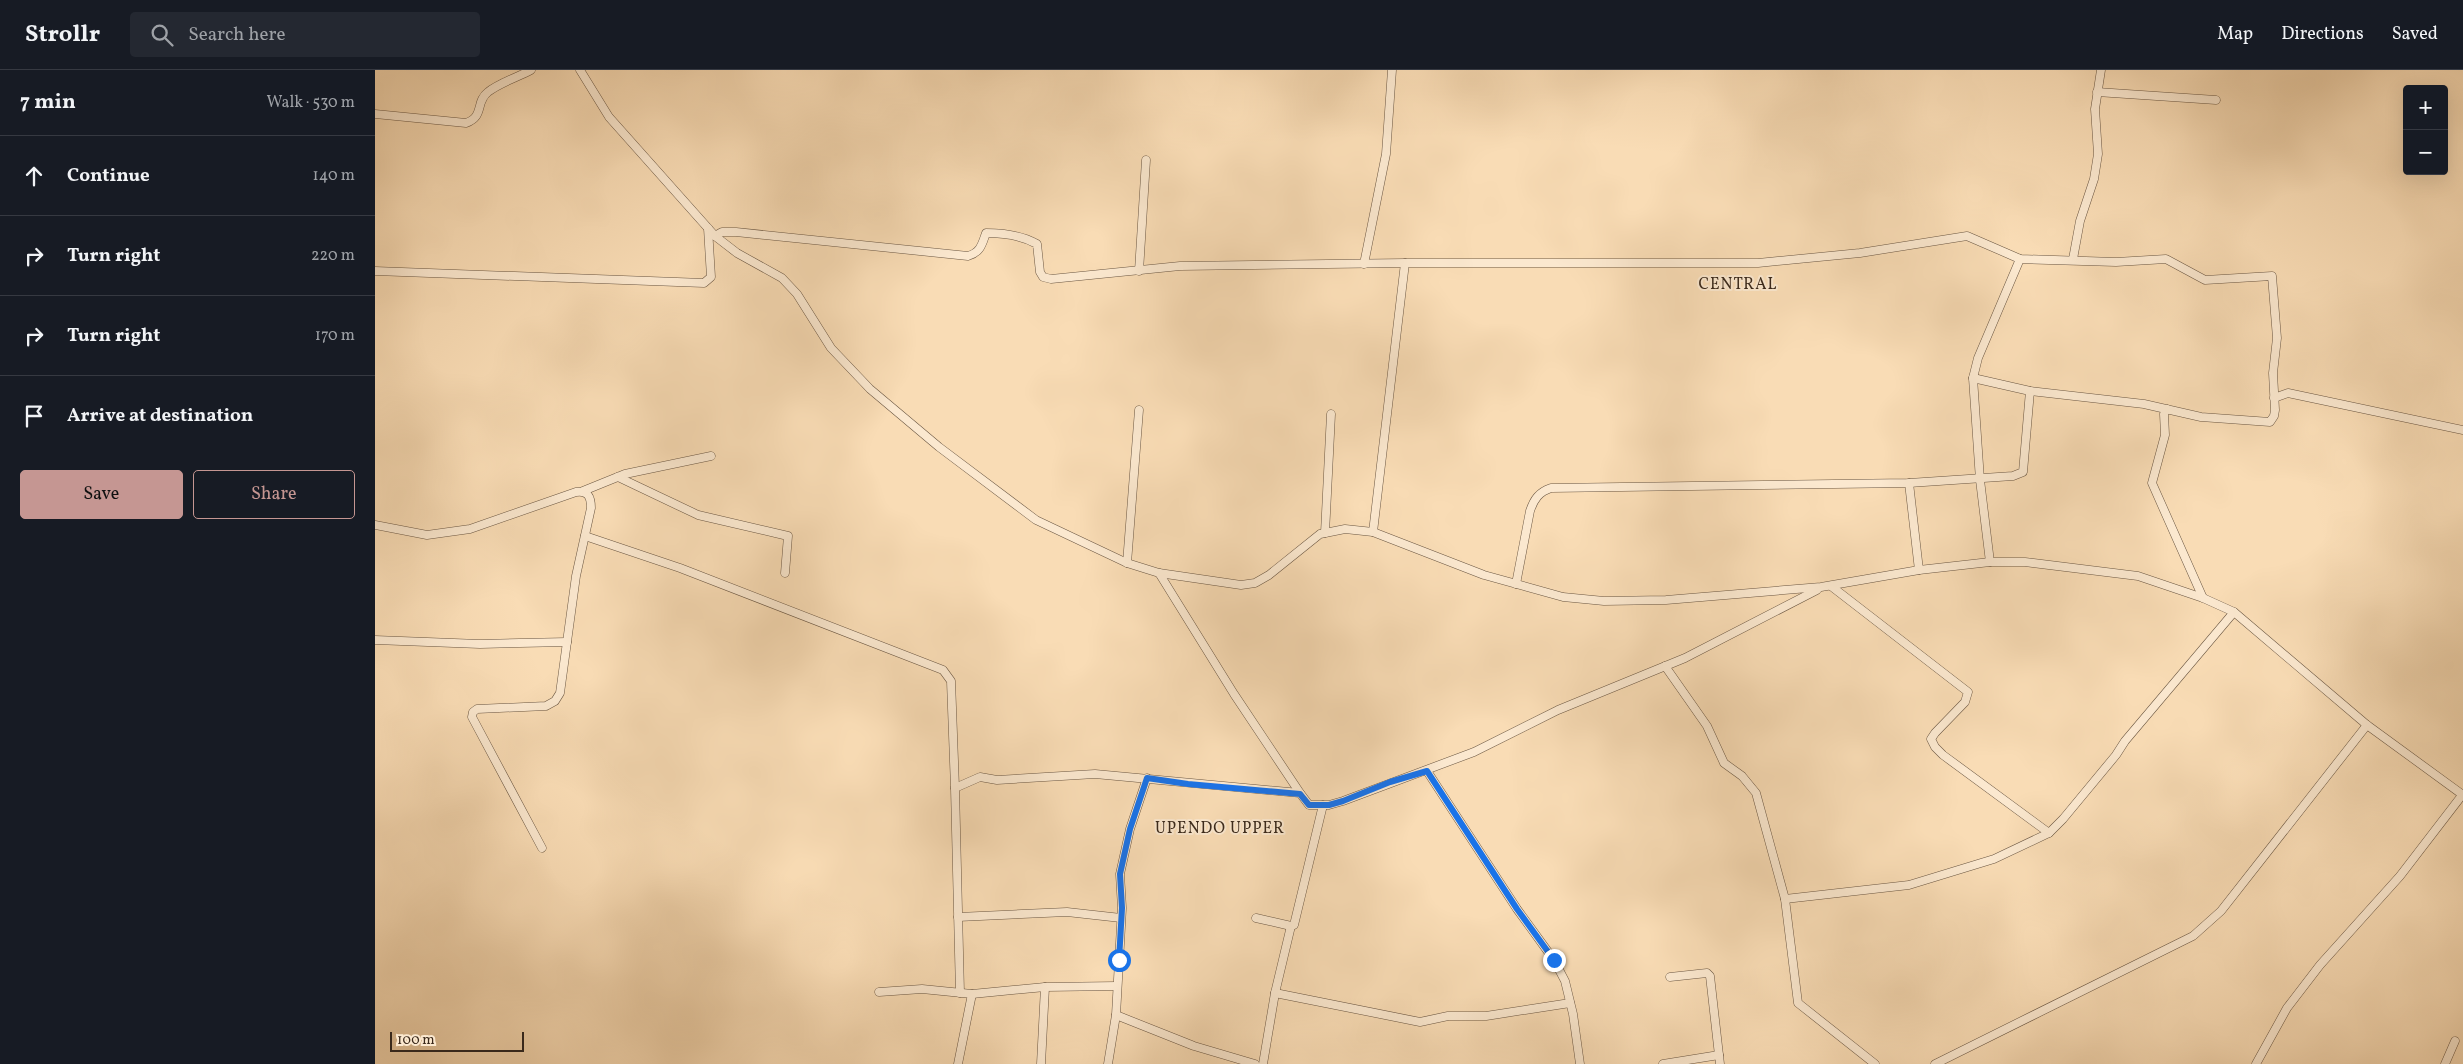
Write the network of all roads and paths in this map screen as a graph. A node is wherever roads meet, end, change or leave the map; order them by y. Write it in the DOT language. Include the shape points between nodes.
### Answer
graph roads {
  1 [pos="531,70"];
  2 [pos="579,70"];
  3 [pos="1392,70"];
  4 [pos="2101,70"];
  5 [pos="2097,92"];
  6 [pos="2216,100"];
  7 [pos="375,114"];
  8 [pos="1147,160"];
  9 [pos="708,228"];
  10 [pos="715,236"];
  11 [pos="2020,259"];
  12 [pos="2073,259"];
  13 [pos="1405,263"];
  14 [pos="1364,264"];
  15 [pos="375,271"];
  16 [pos="1139,271"];
  17 [pos="1973,378"];
  18 [pos="2030,390"];
  19 [pos="2274,398"];
  20 [pos="1139,410"];
  21 [pos="2167,410"];
  22 [pos="1331,414"];
  23 [pos="2463,430"];
  24 [pos="711,456"];
  25 [pos="618,477"];
  26 [pos="1980,480"];
  27 [pos="1909,483"];
  28 [pos="583,491"];
  29 [pos="375,525"];
  30 [pos="1373,532"];
  31 [pos="1325,533"];
  32 [pos="585,536"];
  33 [pos="1990,562"];
  34 [pos="1127,563"];
  35 [pos="1919,570"];
  36 [pos="785,573"];
  37 [pos="1159,573"];
  38 [pos="1516,584"];
  39 [pos="1831,586"];
  40 [pos="1821,588"];
  41 [pos="2203,598"];
  42 [pos="2234,612"];
  43 [pos="375,640"];
  44 [pos="567,642"];
  45 [pos="1665,666"];
  46 [pos="2367,725"];
  47 [pos="1427,771"];
  48 [pos="1147,778"];
  49 [pos="955,788"];
  50 [pos="1300,794"];
  51 [pos="2463,794"];
  52 [pos="1323,805"];
  53 [pos="2049,833"];
  54 [pos="542,848"];
  55 [pos="1785,899"];
  56 [pos="958,917"];
  57 [pos="1121,918"];
  58 [pos="1256,918"];
  59 [pos="1291,926"];
  60 [pos="1670,977"];
  61 [pos="1117,986"];
  62 [pos="1045,987"];
  63 [pos="879,992"];
  64 [pos="960,993"];
  65 [pos="1275,993"];
  66 [pos="972,994"];
  67 [pos="1570,1002"];
  68 [pos="1116,1015"];
  69 [pos="2455,1041"];
  70 [pos="1719,1055"];
  71 [pos="958,1064"];
  72 [pos="1041,1064"];
  73 [pos="1108,1064"];
  74 [pos="1255,1064"];
  75 [pos="1263,1064"];
  76 [pos="1581,1064"];
  77 [pos="1663,1064"];
  78 [pos="1720,1064"];
  79 [pos="1875,1064"];
  80 [pos="1935,1064"];
  81 [pos="2256,1064"];
  82 [pos="2445,1064"];
  1 -- 7 [label="street" via="488,92 474,120 466,123"];
  2 -- 9 [label="street" via="609,117"];
  3 -- 14 [label="street" via="1386,154"];
  4 -- 5 [label="street"];
  5 -- 6 [label="street"];
  5 -- 12 [label="street" via="2098,154"];
  8 -- 16 [label="street"];
  9 -- 10 [label="street"];
  9 -- 15 [label="street" via="711,277 704,282"];
  10 -- 16 [label="street" via="736,232 968,256 981,248 986,232 1037,244 1043,277 1069,278"];
  10 -- 34 [label="street" via="737,253 782,278 797,294 831,348 870,388 939,447 1036,520"];
  11 -- 12 [label="street"];
  11 -- 13 [label="street" via="1967,236 1960,236 1860,253 1758,263"];
  11 -- 17 [label="street" via="1978,358"];
  12 -- 19 [label="street" via="2115,262 2166,259 2205,280 2272,276 2277,338"];
  13 -- 14 [label="street"];
  13 -- 30 [label="street"];
  14 -- 16 [label="street" via="1180,266"];
  17 -- 18 [label="street"];
  17 -- 26 [label="street"];
  18 -- 21 [label="street" via="2144,404"];
  18 -- 26 [label="street" via="2023,472"];
  19 -- 21 [label="street" via="2274,416 2265,423"];
  19 -- 23 [label="street" via="2288,393"];
  20 -- 34 [label="street"];
  21 -- 41 [label="street" via="2164,414 2165,435 2152,483"];
  22 -- 31 [label="street"];
  24 -- 25 [label="street"];
  25 -- 28 [label="street"];
  25 -- 36 [label="street" via="698,515 788,536"];
  26 -- 27 [label="street"];
  26 -- 33 [label="street"];
  27 -- 35 [label="street"];
  27 -- 38 [label="street" via="1551,488 1541,491 1532,503"];
  28 -- 29 [label="street" via="470,529 427,535"];
  28 -- 32 [label="street" via="591,500"];
  30 -- 31 [label="street" via="1345,529"];
  30 -- 38 [label="street"];
  31 -- 37 [label="street" via="1319,534 1255,583 1241,585"];
  32 -- 44 [label="street" via="575,576"];
  32 -- 49 [label="street" via="680,568 943,670 951,681"];
  33 -- 35 [label="street"];
  33 -- 41 [label="street" via="2025,562 2138,576"];
  34 -- 37 [label="street"];
  35 -- 39 [label="street"];
  37 -- 50 [label="street"];
  38 -- 40 [label="street" via="1563,597 1604,601 1666,600"];
  39 -- 40 [label="street"];
  39 -- 53 [label="street" via="1968,692 1965,702 1931,738 1932,744"];
  40 -- 45 [label="street"];
  41 -- 42 [label="street"];
  42 -- 46 [label="street"];
  42 -- 53 [label="street"];
  43 -- 44 [label="street" via="480,644"];
  44 -- 54 [label="street" via="560,693 555,701 546,706 477,710 472,717"];
  45 -- 47 [label="street" via="1558,710 1474,752"];
  45 -- 55 [label="street" via="1707,726 1724,762 1757,793"];
  46 -- 51 [label="street"];
  46 -- 80 [label="street" via="2221,911 2193,936"];
  47 -- 52 [label="street"];
  47 -- 67 [label="street" via="1554,960 1565,981"];
  48 -- 49 [label="street" via="1095,774 997,780 980,777"];
  48 -- 50 [label="street"];
  48 -- 57 [label="street" via="1130,829 1120,874"];
  49 -- 56 [label="street"];
  50 -- 52 [label="street" via="1309,805"];
  51 -- 81 [label="street" via="2400,876 2287,1008"];
  52 -- 59 [label="street" via="1294,925"];
  53 -- 55 [label="street" via="1994,859 1909,885"];
  55 -- 79 [label="street" via="1797,1003"];
  56 -- 57 [label="street" via="1067,912"];
  56 -- 64 [label="street"];
  57 -- 61 [label="street"];
  58 -- 59 [label="street"];
  59 -- 65 [label="street"];
  60 -- 70 [label="street" via="1701,973 1710,976"];
  61 -- 62 [label="street"];
  61 -- 68 [label="street"];
  62 -- 66 [label="street"];
  62 -- 72 [label="street"];
  63 -- 64 [label="street" via="922,989"];
  64 -- 66 [label="street"];
  65 -- 67 [label="street" via="1421,1022 1448,1016 1487,1016"];
  65 -- 75 [label="street"];
  66 -- 71 [label="street"];
  67 -- 76 [label="street"];
  68 -- 73 [label="street"];
  68 -- 74 [label="street" via="1195,1046"];
  69 -- 82 [label="street"];
  70 -- 77 [label="street"];
  70 -- 78 [label="street"];
}
